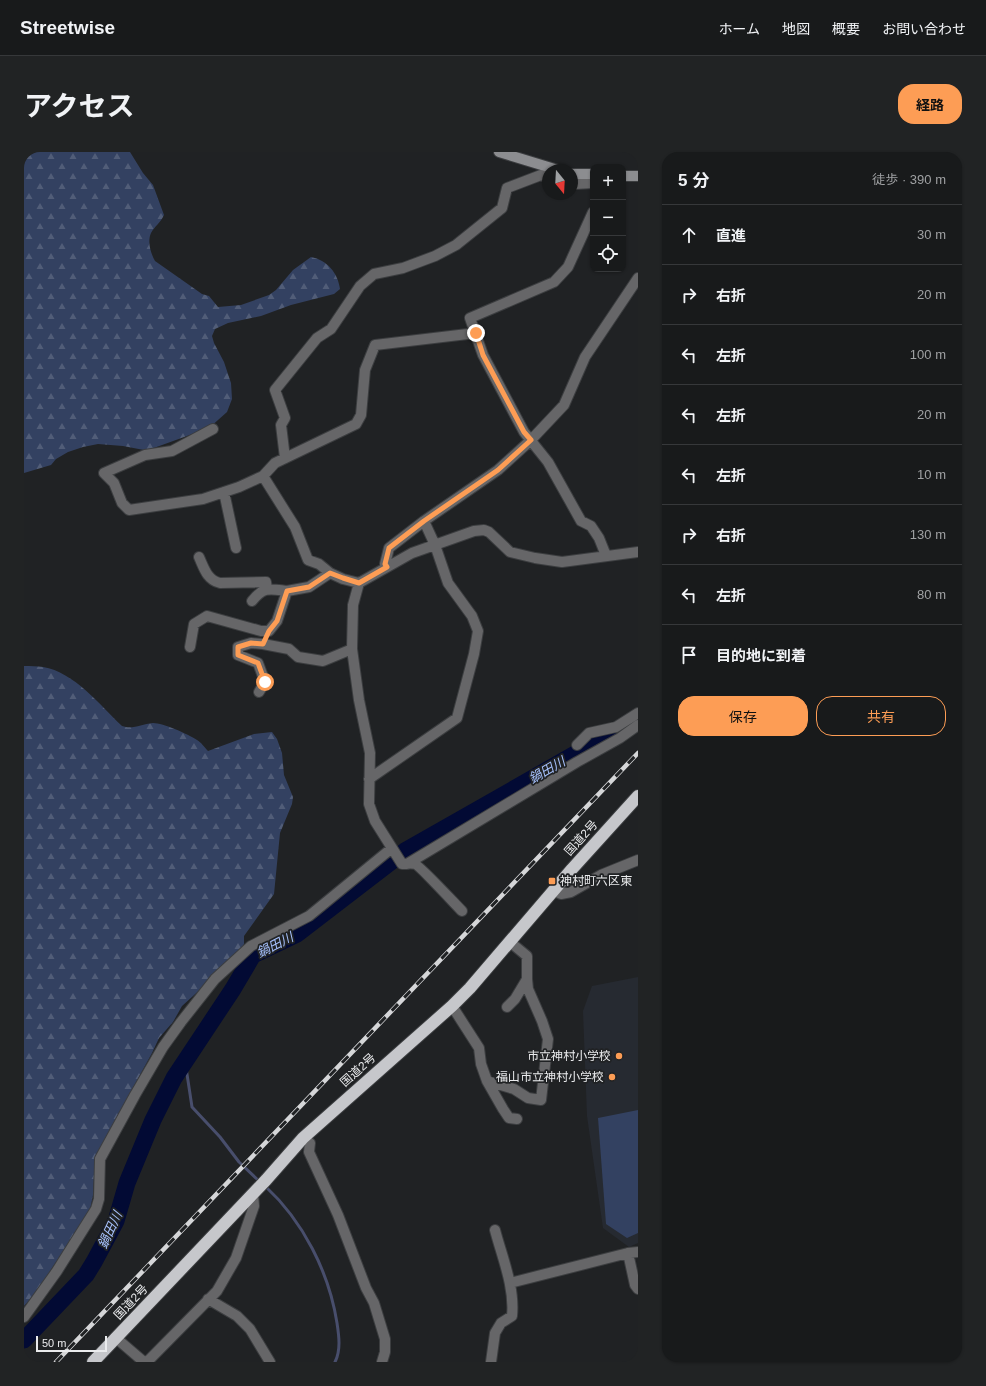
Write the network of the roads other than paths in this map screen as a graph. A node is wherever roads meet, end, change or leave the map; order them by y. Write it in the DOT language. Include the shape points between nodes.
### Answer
graph roads {
  1 [pos="499,152"];
  2 [pos="542,165"];
  3 [pos="578,174"];
  4 [pos="590,174"];
  5 [pos="542,175"];
  6 [pos="626,176"];
  7 [pos="638,176"];
  8 [pos="590,183"];
  9 [pos="578,184"];
  10 [pos="590,219"];
  11 [pos="638,278"];
  12 [pos="476,333"];
  13 [pos="214,429"];
  14 [pos="531,440"];
  15 [pos="286,458"];
  16 [pos="263,476"];
  17 [pos="224,492"];
  18 [pos="424,521"];
  19 [pos="435,545"];
  20 [pos="236,548"];
  21 [pos="638,552"];
  22 [pos="604,556"];
  23 [pos="199,557"];
  24 [pos="387,567"];
  25 [pos="330,573"];
  26 [pos="359,583"];
  27 [pos="267,589"];
  28 [pos="287,591"];
  29 [pos="252,601"];
  30 [pos="269,631"];
  31 [pos="263,644"];
  32 [pos="190,647"];
  33 [pos="352,649"];
  34 [pos="259,692"];
  35 [pos="638,713"];
  36 [pos="638,726"];
  37 [pos="577,745"];
  38 [pos="369,779"];
  39 [pos="638,796"];
  40 [pos="393,850"];
  41 [pos="638,860"];
  42 [pos="405,864"];
  43 [pos="554,891"];
  44 [pos="462,911"];
  45 [pos="510,942"];
  46 [pos="527,978"];
  47 [pos="452,1006"];
  48 [pos="507,1007"];
  49 [pos="487,1081"];
  50 [pos="517,1119"];
  51 [pos="303,1138"];
  52 [pos="259,1187"];
  53 [pos="495,1230"];
  54 [pos="633,1252"];
  55 [pos="510,1283"];
  56 [pos="638,1289"];
  57 [pos="208,1299"];
  58 [pos="24,1318"];
  59 [pos="116,1338"];
  60 [pos="93,1362"];
  61 [pos="144,1362"];
  62 [pos="147,1362"];
  63 [pos="270,1362"];
  64 [pos="382,1362"];
  65 [pos="491,1362"];
  1 -- 2 [label="street"];
  3 -- 4 [label="street"];
  5 -- 15 [label="street" via="507,188 502,208 456,245 403,268 374,274 360,286 331,329 317,338 275,390 286,418 281,425"];
  6 -- 7 [label="street"];
  8 -- 9 [label="street"];
  10 -- 12 [label="street" via="568,267 554,282 470,318"];
  11 -- 14 [label="street" via="585,357 564,405"];
  12 -- 14 [label="street" via="483,355 524,432"];
  12 -- 15 [label="street" via="375,345 365,370 361,415 356,424"];
  13 -- 17 [label="street" via="172,450 145,455 104,473 114,482 122,503 129,510 203,499"];
  14 -- 18 [label="street" via="498,470"];
  14 -- 22 [label="street" via="548,462 581,521 591,526 599,538"];
  15 -- 16 [label="street" via="275,463"];
  16 -- 17 [label="street"];
  16 -- 25 [label="street" via="295,526 308,560 319,564"];
  17 -- 20 [label="street"];
  18 -- 19 [label="street"];
  18 -- 24 [label="street" via="389,548 385,564"];
  19 -- 22 [label="street" via="484,530 510,552 535,558 562,562"];
  19 -- 24 [label="street" via="412,553"];
  19 -- 38 [label="street" via="448,583 472,616 478,631 462,697 456,718"];
  21 -- 22 [label="street"];
  23 -- 27 [label="street" via="206,574 214,582 266,582"];
  24 -- 26 [label="street"];
  25 -- 26 [label="street"];
  25 -- 28 [label="street" via="309,587"];
  26 -- 33 [label="street" via="353,605"];
  27 -- 28 [label="street"];
  27 -- 29 [label="street" via="259,592"];
  28 -- 30 [label="street" via="277,621"];
  30 -- 31 [label="street"];
  30 -- 32 [label="street" via="207,616 194,624"];
  31 -- 33 [label="street" via="289,648 298,657 323,661"];
  31 -- 34 [label="street" via="251,643 238,647 238,655 258,663 265,682"];
  33 -- 38 [label="street" via="370,752"];
  35 -- 37 [label="street" via="616,727 589,733"];
  36 -- 42 [label="street"];
  38 -- 40 [label="street" via="369,804 375,821"];
  39 -- 43 [label="highway, 国道2号"];
  40 -- 42 [label="street"];
  40 -- 58 [label="street" via="309,916 252,946 214,979 163,1047 135,1095 100,1159 99,1199 96,1209"];
  41 -- 43 [label="street" via="600,875 571,892 561,894"];
  42 -- 44 [label="street" via="415,863 419,866"];
  43 -- 45 [label="highway, 国道2号"];
  45 -- 46 [label="street" via="527,956"];
  45 -- 47 [label="highway, 国道2号"];
  46 -- 48 [label="street" via="515,999"];
  46 -- 49 [label="street" via="528,989 548,1039 541,1100 528,1098 514,1089"];
  47 -- 49 [label="street" via="479,1048"];
  47 -- 51 [label="highway, 国道2号"];
  49 -- 50 [label="street" via="509,1118"];
  51 -- 52 [label="highway, 国道2号"];
  51 -- 64 [label="street" via="310,1143 309,1152 374,1303 385,1339"];
  52 -- 57 [label="street" via="236,1258 217,1291"];
  52 -- 59 [label="highway, 国道2号"];
  53 -- 55 [label="street"];
  54 -- 55 [label="street"];
  54 -- 56 [label="street" via="633,1274"];
  55 -- 65 [label="street" via="514,1302 512,1316 501,1324 495,1333"];
  57 -- 62 [label="street"];
  57 -- 63 [label="street" via="237,1316 250,1329"];
  59 -- 60 [label="highway, 国道2号"];
  59 -- 61 [label="street"];
}
